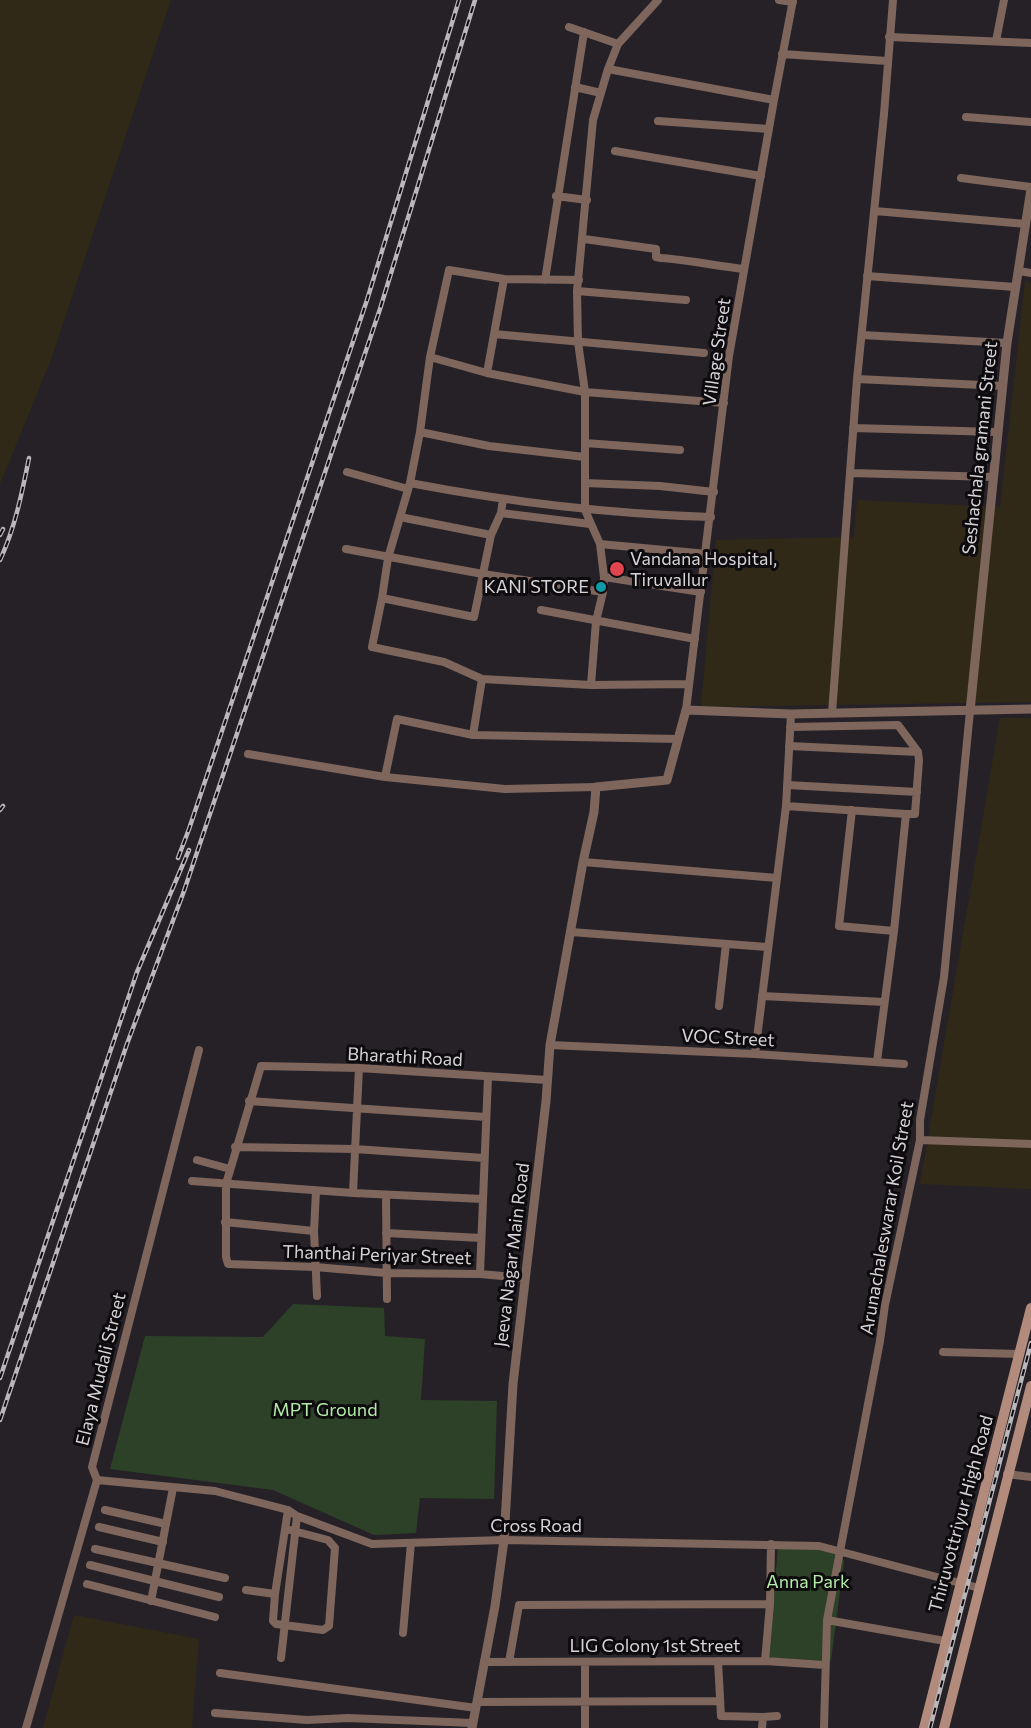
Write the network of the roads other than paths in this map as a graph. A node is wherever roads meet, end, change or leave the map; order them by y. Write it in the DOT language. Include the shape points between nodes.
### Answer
graph roads {
  1 [pos="658,0"];
  2 [pos="779,0"];
  3 [pos="893,0"];
  4 [pos="1004,0"];
  5 [pos="793,1"];
  6 [pos="569,27"];
  7 [pos="584,32"];
  8 [pos="889,37"];
  9 [pos="996,41"];
  10 [pos="1031,43"];
  11 [pos="618,44"];
  12 [pos="782,54"];
  13 [pos="888,61"];
  14 [pos="608,69"];
  15 [pos="575,87"];
  16 [pos="601,93"];
  17 [pos="774,99"];
  18 [pos="966,117"];
  19 [pos="658,121"];
  20 [pos="1031,122"];
  21 [pos="769,129"];
  22 [pos="615,151"];
  23 [pos="760,176"];
  24 [pos="961,178"];
  25 [pos="1031,188"];
  26 [pos="556,196"];
  27 [pos="587,200"];
  28 [pos="875,211"];
  29 [pos="1026,224"];
  30 [pos="584,239"];
  31 [pos="744,269"];
  32 [pos="1019,271"];
  33 [pos="1031,273"];
  34 [pos="867,276"];
  35 [pos="504,279"];
  36 [pos="545,279"];
  37 [pos="579,280"];
  38 [pos="1015,287"];
  39 [pos="577,291"];
  40 [pos="686,300"];
  41 [pos="494,334"];
  42 [pos="862,335"];
  43 [pos="578,342"];
  44 [pos="1007,343"];
  45 [pos="704,353"];
  46 [pos="430,357"];
  47 [pos="487,373"];
  48 [pos="857,379"];
  49 [pos="1002,386"];
  50 [pos="585,392"];
  51 [pos="724,403"];
  52 [pos="854,428"];
  53 [pos="420,432"];
  54 [pos="997,432"];
  55 [pos="585,443"];
  56 [pos="680,450"];
  57 [pos="585,457"];
  58 [pos="347,472"];
  59 [pos="850,473"];
  60 [pos="993,477"];
  61 [pos="585,483"];
  62 [pos="409,486"];
  63 [pos="714,492"];
  64 [pos="503,499"];
  65 [pos="585,510"];
  66 [pos="501,513"];
  67 [pos="400,517"];
  68 [pos="711,517"];
  69 [pos="590,524"];
  70 [pos="491,535"];
  71 [pos="600,544"];
  72 [pos="346,549"];
  73 [pos="707,554"];
  74 [pos="388,558"];
  75 [pos="483,574"];
  76 [pos="604,577"];
  77 [pos="603,592"];
  78 [pos="701,592"];
  79 [pos="382,598"];
  80 [pos="541,609"];
  81 [pos="596,621"];
  82 [pos="695,639"];
  83 [pos="482,679"];
  84 [pos="591,684"];
  85 [pos="688,684"];
  86 [pos="1031,709"];
  87 [pos="686,711"];
  88 [pos="970,711"];
  89 [pos="832,713"];
  90 [pos="791,714"];
  91 [pos="790,727"];
  92 [pos="473,735"];
  93 [pos="678,739"];
  94 [pos="789,746"];
  95 [pos="918,752"];
  96 [pos="248,754"];
  97 [pos="385,777"];
  98 [pos="787,785"];
  99 [pos="596,787"];
  100 [pos="917,792"];
  101 [pos="786,806"];
  102 [pos="852,810"];
  103 [pos="906,814"];
  104 [pos="583,862"];
  105 [pos="777,878"];
  106 [pos="894,931"];
  107 [pos="571,932"];
  108 [pos="726,944"];
  109 [pos="767,947"];
  110 [pos="762,996"];
  111 [pos="884,1002"];
  112 [pos="719,1006"];
  113 [pos="550,1045"];
  114 [pos="199,1050"];
  115 [pos="755,1054"];
  116 [pos="877,1061"];
  117 [pos="904,1064"];
  118 [pos="359,1068"];
  119 [pos="488,1077"];
  120 [pos="547,1080"];
  121 [pos="249,1101"];
  122 [pos="358,1107"];
  123 [pos="486,1117"];
  124 [pos="920,1140"];
  125 [pos="1031,1144"];
  126 [pos="235,1147"];
  127 [pos="356,1149"];
  128 [pos="484,1158"];
  129 [pos="197,1160"];
  130 [pos="230,1169"];
  131 [pos="192,1181"];
  132 [pos="226,1184"];
  133 [pos="316,1191"];
  134 [pos="353,1193"];
  135 [pos="386,1195"];
  136 [pos="483,1199"];
  137 [pos="225,1222"];
  138 [pos="315,1231"];
  139 [pos="386,1233"];
  140 [pos="481,1238"];
  141 [pos="315,1267"];
  142 [pos="386,1273"];
  143 [pos="480,1274"];
  144 [pos="525,1278"];
  145 [pos="317,1296"];
  146 [pos="387,1299"];
  147 [pos="1030,1315"];
  148 [pos="943,1353"];
  149 [pos="1020,1354"];
  150 [pos="1031,1386"];
  151 [pos="1007,1474"];
  152 [pos="1031,1477"];
  153 [pos="97,1480"];
  154 [pos="173,1488"];
  155 [pos="105,1510"];
  156 [pos="288,1510"];
  157 [pos="297,1516"];
  158 [pos="166,1524"];
  159 [pos="99,1527"];
  160 [pos="286,1528"];
  161 [pos="295,1532"];
  162 [pos="843,1536"];
  163 [pos="504,1540"];
  164 [pos="164,1542"];
  165 [pos="411,1543"];
  166 [pos="771,1544"];
  167 [pos="826,1547"];
  168 [pos="95,1549"];
  169 [pos="840,1553"];
  170 [pos="159,1564"];
  171 [pos="90,1565"];
  172 [pos="225,1578"];
  173 [pos="155,1582"];
  174 [pos="960,1582"];
  175 [pos="87,1584"];
  176 [pos="979,1588"];
  177 [pos="246,1590"];
  178 [pos="275,1594"];
  179 [pos="219,1597"];
  180 [pos="152,1601"];
  181 [pos="770,1604"];
  182 [pos="215,1617"];
  183 [pos="827,1620"];
  184 [pos="284,1624"];
  185 [pos="404,1633"];
  186 [pos="945,1641"];
  187 [pos="281,1658"];
  188 [pos="718,1661"];
  189 [pos="765,1661"];
  190 [pos="484,1662"];
  191 [pos="510,1662"];
  192 [pos="585,1662"];
  193 [pos="825,1665"];
  194 [pos="220,1673"];
  195 [pos="720,1701"];
  196 [pos="584,1702"];
  197 [pos="477,1705"];
  198 [pos="215,1713"];
  199 [pos="777,1716"];
  200 [pos="763,1717"];
  201 [pos="473,1725"];
  202 [pos="26,1728"];
  203 [pos="585,1728"];
  204 [pos="762,1728"];
  205 [pos="824,1728"];
  206 [pos="924,1728"];
  207 [pos="944,1728"];
  1 -- 11 [label="street"];
  2 -- 5 [label="street"];
  3 -- 8 [label="street"];
  4 -- 9 [label="street"];
  5 -- 12 [label="street, Village Street"];
  6 -- 7 [label="street"];
  7 -- 11 [label="street"];
  7 -- 15 [label="street"];
  8 -- 9 [label="street"];
  8 -- 13 [label="street"];
  9 -- 10 [label="street"];
  11 -- 14 [label="street"];
  12 -- 13 [label="street"];
  12 -- 17 [label="street, Village Street"];
  13 -- 28 [label="street"];
  14 -- 16 [label="street"];
  14 -- 17 [label="street"];
  15 -- 16 [label="street"];
  15 -- 26 [label="street"];
  16 -- 27 [label="street" via="593,120"];
  17 -- 21 [label="street, Village Street"];
  18 -- 20 [label="street"];
  19 -- 21 [label="street"];
  21 -- 23 [label="street, Village Street"];
  22 -- 23 [label="street"];
  23 -- 31 [label="street, Village Street"];
  24 -- 25 [label="street"];
  25 -- 29 [label="street, Seshachala gramani Street"];
  26 -- 27 [label="street"];
  26 -- 36 [label="street"];
  27 -- 30 [label="street"];
  28 -- 29 [label="street"];
  28 -- 34 [label="street"];
  29 -- 32 [label="street, Seshachala gramani Street"];
  30 -- 31 [label="street" via="656,249 656,257 661,258"];
  30 -- 37 [label="street"];
  31 -- 51 [label="street, Village Street"];
  32 -- 33 [label="street"];
  32 -- 38 [label="street, Seshachala gramani Street"];
  34 -- 38 [label="street"];
  34 -- 42 [label="street"];
  35 -- 36 [label="street"];
  35 -- 41 [label="street"];
  35 -- 46 [label="street" via="449,270"];
  36 -- 37 [label="street"];
  37 -- 39 [label="street"];
  38 -- 44 [label="street, Seshachala gramani Street"];
  39 -- 40 [label="street"];
  39 -- 43 [label="street"];
  41 -- 43 [label="street"];
  41 -- 47 [label="street"];
  42 -- 44 [label="street"];
  42 -- 48 [label="street"];
  43 -- 45 [label="street"];
  43 -- 50 [label="street"];
  44 -- 49 [label="street, Seshachala gramani Street"];
  46 -- 47 [label="street"];
  46 -- 53 [label="street"];
  47 -- 50 [label="street"];
  48 -- 49 [label="street"];
  48 -- 52 [label="street"];
  49 -- 54 [label="street, Seshachala gramani Street"];
  50 -- 51 [label="street"];
  50 -- 55 [label="street"];
  51 -- 63 [label="street, Village Street"];
  52 -- 54 [label="street"];
  52 -- 59 [label="street"];
  53 -- 57 [label="street" via="489,446"];
  53 -- 62 [label="street"];
  54 -- 60 [label="street, Seshachala gramani Street"];
  55 -- 56 [label="street"];
  55 -- 57 [label="street"];
  57 -- 61 [label="street"];
  58 -- 62 [label="street"];
  59 -- 60 [label="street"];
  59 -- 89 [label="street"];
  60 -- 88 [label="street, Seshachala gramani Street"];
  61 -- 63 [label="street"];
  61 -- 65 [label="street"];
  62 -- 64 [label="street"];
  62 -- 67 [label="street"];
  63 -- 68 [label="street, Village Street"];
  64 -- 65 [label="street"];
  64 -- 66 [label="street"];
  65 -- 68 [label="street"];
  65 -- 69 [label="street"];
  66 -- 69 [label="street"];
  66 -- 70 [label="street"];
  67 -- 70 [label="street"];
  67 -- 74 [label="street"];
  68 -- 73 [label="street, Village Street"];
  69 -- 71 [label="street"];
  70 -- 75 [label="street"];
  71 -- 73 [label="street"];
  71 -- 76 [label="street"];
  72 -- 74 [label="street"];
  73 -- 78 [label="street, Village Street"];
  74 -- 75 [label="street"];
  74 -- 79 [label="street"];
  75 -- 77 [label="street"];
  75 -- 79 [label="street" via="474,617"];
  76 -- 77 [label="street"];
  76 -- 78 [label="street"];
  77 -- 81 [label="street"];
  78 -- 82 [label="street, Village Street"];
  79 -- 83 [label="street" via="372,647 444,662"];
  80 -- 81 [label="street"];
  81 -- 82 [label="street"];
  81 -- 84 [label="street"];
  82 -- 85 [label="street, Village Street"];
  83 -- 84 [label="street"];
  83 -- 92 [label="street"];
  84 -- 85 [label="street"];
  85 -- 87 [label="street, Village Street"];
  86 -- 88 [label="street"];
  87 -- 90 [label="street"];
  87 -- 93 [label="street"];
  88 -- 89 [label="street"];
  88 -- 124 [label="street, Arunachaleswarar Koil Street" via="944,977"];
  89 -- 90 [label="street"];
  90 -- 91 [label="street"];
  91 -- 94 [label="street"];
  91 -- 95 [label="street" via="898,725"];
  92 -- 93 [label="street"];
  92 -- 97 [label="street" via="398,719"];
  93 -- 99 [label="street" via="667,780"];
  94 -- 95 [label="street"];
  94 -- 98 [label="street"];
  95 -- 100 [label="street"];
  96 -- 97 [label="street"];
  97 -- 99 [label="street" via="505,789"];
  98 -- 100 [label="street"];
  98 -- 101 [label="street"];
  99 -- 104 [label="street, Jeeva Nagar Main Road"];
  100 -- 103 [label="street" via="915,814"];
  101 -- 102 [label="street"];
  101 -- 105 [label="street"];
  102 -- 103 [label="street"];
  102 -- 106 [label="street" via="838,926"];
  103 -- 106 [label="street"];
  104 -- 105 [label="street"];
  104 -- 107 [label="street, Jeeva Nagar Main Road"];
  105 -- 109 [label="street"];
  106 -- 111 [label="street"];
  107 -- 108 [label="street"];
  107 -- 113 [label="street, Jeeva Nagar Main Road"];
  108 -- 109 [label="street"];
  108 -- 112 [label="street"];
  109 -- 110 [label="street"];
  110 -- 111 [label="street"];
  110 -- 115 [label="street"];
  111 -- 116 [label="street"];
  113 -- 115 [label="street, VOC Street"];
  113 -- 120 [label="street, Jeeva Nagar Main Road"];
  114 -- 153 [label="street, Elaya Mudali Street" via="92,1467"];
  115 -- 116 [label="street, VOC Street"];
  116 -- 117 [label="street, VOC Street"];
  118 -- 119 [label="street, Bharathi Road"];
  118 -- 121 [label="street, Bharathi Road" via="261,1066"];
  118 -- 122 [label="street"];
  119 -- 120 [label="street, Bharathi Road"];
  119 -- 123 [label="street"];
  120 -- 144 [label="street, Jeeva Nagar Main Road"];
  121 -- 122 [label="street"];
  121 -- 126 [label="street"];
  122 -- 123 [label="street"];
  122 -- 127 [label="street"];
  123 -- 128 [label="street"];
  124 -- 125 [label="street"];
  124 -- 162 [label="street, Arunachaleswarar Koil Street"];
  126 -- 127 [label="street"];
  126 -- 130 [label="street"];
  127 -- 128 [label="street"];
  127 -- 134 [label="street"];
  128 -- 136 [label="street"];
  129 -- 130 [label="street"];
  130 -- 132 [label="street"];
  131 -- 132 [label="street"];
  132 -- 133 [label="street"];
  132 -- 137 [label="street"];
  133 -- 134 [label="street"];
  133 -- 138 [label="street"];
  134 -- 135 [label="street"];
  135 -- 136 [label="street"];
  135 -- 139 [label="street"];
  136 -- 140 [label="street"];
  137 -- 138 [label="street"];
  137 -- 141 [label="street, Thanthai Periyar Street" via="228,1264"];
  138 -- 141 [label="street"];
  139 -- 140 [label="street"];
  139 -- 142 [label="street"];
  140 -- 143 [label="street"];
  141 -- 142 [label="street, Thanthai Periyar Street"];
  141 -- 145 [label="street"];
  142 -- 143 [label="street, Thanthai Periyar Street"];
  142 -- 146 [label="street"];
  143 -- 144 [label="street, Thanthai Periyar Street"];
  144 -- 163 [label="street, Jeeva Nagar Main Road" via="513,1384"];
  147 -- 149 [label="main road, Thiruvottriyur High Road"];
  148 -- 149 [label="street"];
  149 -- 174 [label="main road, Thiruvottriyur High Road"];
  150 -- 151 [label="main road, Thiruvottriyur High Road"];
  151 -- 152 [label="street"];
  151 -- 176 [label="main road, Thiruvottriyur High Road"];
  153 -- 154 [label="street, Cross Road"];
  153 -- 202 [label="street, Elaya Mudali Street"];
  154 -- 156 [label="street, Cross Road" via="215,1491"];
  154 -- 158 [label="street"];
  155 -- 158 [label="street"];
  156 -- 157 [label="street, Cross Road"];
  156 -- 160 [label="street"];
  157 -- 161 [label="street"];
  157 -- 165 [label="street, Cross Road" via="372,1544"];
  158 -- 164 [label="street"];
  159 -- 164 [label="street"];
  160 -- 161 [label="street"];
  160 -- 178 [label="street"];
  161 -- 184 [label="street"];
  161 -- 184 [label="street" via="328,1540 335,1548 329,1626 323,1630"];
  162 -- 167 [label="street"];
  162 -- 169 [label="street, Arunachaleswarar Koil Street"];
  163 -- 165 [label="street, Cross Road"];
  163 -- 166 [label="street, Cross Road"];
  163 -- 190 [label="street, Jeeva Nagar Main Road"];
  164 -- 170 [label="street"];
  165 -- 185 [label="street"];
  166 -- 167 [label="street, Cross Road"];
  166 -- 181 [label="street"];
  167 -- 169 [label="street, Cross Road"];
  168 -- 170 [label="street"];
  169 -- 174 [label="street, Cross Road"];
  169 -- 183 [label="street, Arunachaleswarar Koil Street"];
  170 -- 172 [label="street"];
  170 -- 173 [label="street"];
  171 -- 173 [label="street"];
  173 -- 179 [label="street"];
  173 -- 180 [label="street"];
  174 -- 176 [label="street, Cross Road"];
  174 -- 186 [label="main road, Thiruvottriyur High Road"];
  175 -- 180 [label="street"];
  176 -- 207 [label="main road, Thiruvottriyur High Road"];
  177 -- 178 [label="street"];
  178 -- 184 [label="street" via="273,1621"];
  180 -- 182 [label="street"];
  181 -- 189 [label="street"];
  181 -- 191 [label="street" via="519,1605"];
  183 -- 186 [label="street"];
  183 -- 193 [label="street, Arunachaleswarar Koil Street"];
  184 -- 187 [label="street"];
  186 -- 206 [label="main road, Thiruvottriyur High Road"];
  188 -- 189 [label="street, LIG Colony 1st Street"];
  188 -- 192 [label="street, LIG Colony 1st Street"];
  188 -- 195 [label="street"];
  189 -- 193 [label="street, LIG Colony 1st Street"];
  190 -- 191 [label="street, LIG Colony 1st Street"];
  190 -- 197 [label="street, Jeeva Nagar Main Road"];
  191 -- 192 [label="street, LIG Colony 1st Street"];
  192 -- 196 [label="street"];
  193 -- 205 [label="street, Arunachaleswarar Koil Street"];
  194 -- 197 [label="street"];
  195 -- 196 [label="street"];
  195 -- 200 [label="street" via="721,1716"];
  196 -- 197 [label="street"];
  196 -- 203 [label="street"];
  197 -- 201 [label="street, Jeeva Nagar Main Road"];
  198 -- 201 [label="street"];
  199 -- 200 [label="street"];
  200 -- 204 [label="street"];
}
